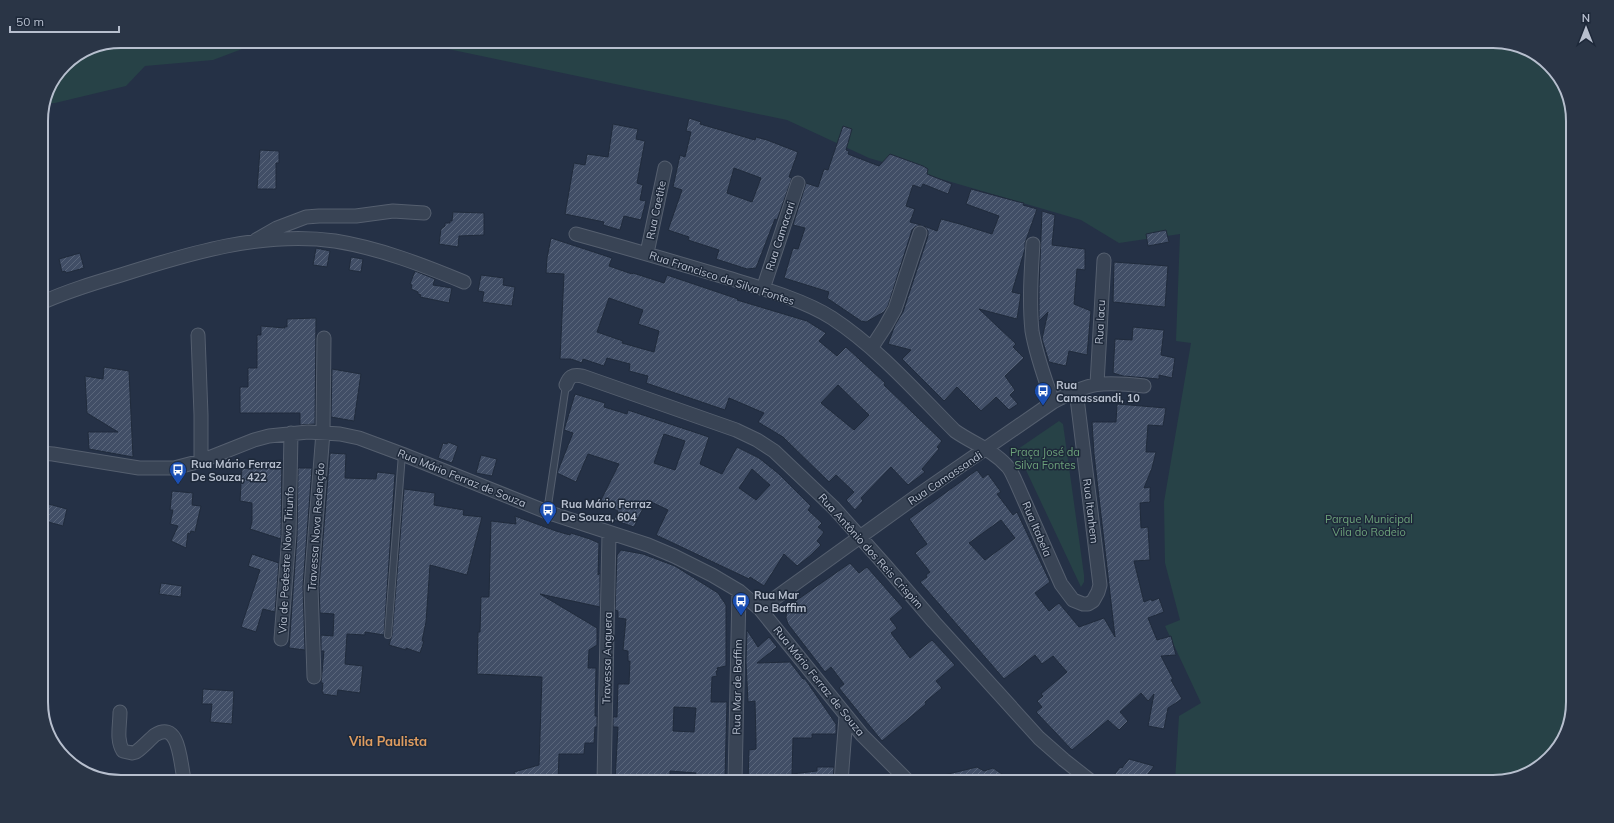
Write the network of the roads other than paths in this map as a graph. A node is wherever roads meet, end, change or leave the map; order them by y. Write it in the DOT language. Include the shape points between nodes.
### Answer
graph roads {
  1 [pos="665,168"];
  2 [pos="798,183"];
  3 [pos="424,213"];
  4 [pos="920,233"];
  5 [pos="576,234"];
  6 [pos="254,241"];
  7 [pos="1033,244"];
  8 [pos="647,253"];
  9 [pos="1104,260"];
  10 [pos="464,282"];
  11 [pos="763,289"];
  12 [pos="48,300"];
  13 [pos="198,335"];
  14 [pos="324,338"];
  15 [pos="872,347"];
  16 [pos="1097,384"];
  17 [pos="566,385"];
  18 [pos="1144,386"];
  19 [pos="1076,390"];
  20 [pos="1053,402"];
  21 [pos="323,432"];
  22 [pos="291,433"];
  23 [pos="986,449"];
  24 [pos="48,454"];
  25 [pos="402,454"];
  26 [pos="201,461"];
  27 [pos="547,512"];
  28 [pos="609,533"];
  29 [pos="860,537"];
  30 [pos="739,591"];
  31 [pos="1088,604"];
  32 [pos="760,609"];
  33 [pos="388,635"];
  34 [pos="281,639"];
  35 [pos="314,677"];
  36 [pos="120,712"];
  37 [pos="846,716"];
  38 [pos="182,775"];
  39 [pos="604,775"];
  40 [pos="735,775"];
  41 [pos="841,775"];
  42 [pos="902,775"];
  43 [pos="1083,775"];
  1 -- 8 [label="street, Rua Caetite"];
  2 -- 11 [label="street, Rua Camacari"];
  3 -- 6 [label="street" via="393,211 356,216 306,217 277,228"];
  4 -- 15 [label="street" via="894,309 886,327"];
  5 -- 8 [label="street, Rua Francisco da Silva Fontes"];
  6 -- 10 [label="street" via="309,239 359,246"];
  6 -- 12 [label="street" via="162,261"];
  7 -- 20 [label="street" via="1032,330"];
  8 -- 11 [label="street, Rua Francisco da Silva Fontes"];
  9 -- 16 [label="street, Rua Iacu"];
  11 -- 15 [label="street, Rua Francisco da Silva Fontes" via="830,317"];
  13 -- 26 [label="street"];
  14 -- 21 [label="street, Travessa Nova Redenção"];
  15 -- 23 [label="street, Rua Francisco da Silva Fontes" via="955,431"];
  16 -- 18 [label="street, Rua Camassandi"];
  16 -- 19 [label="street, Rua Camassandi"];
  17 -- 27 [label="lane"];
  17 -- 29 [label="street, Rua Antônio dos Reis Crispim" via="572,376 582,376 736,430 757,440 774,451 834,508"];
  19 -- 20 [label="street, Rua Camassandi"];
  19 -- 31 [label="street, Rua Itanhem" via="1100,579 1098,592"];
  20 -- 23 [label="street, Rua Camassandi"];
  21 -- 22 [label="street, Rua Mário Ferraz de Souza"];
  21 -- 25 [label="street, Rua Mário Ferraz de Souza" via="359,438"];
  21 -- 35 [label="street, Travessa Nova Redenção" via="311,587"];
  22 -- 26 [label="street, Rua Mário Ferraz de Souza" via="254,440"];
  22 -- 34 [label="street, Via de Pedestre Novo Triunfo" via="289,535"];
  23 -- 29 [label="street, Rua Camassandi"];
  23 -- 31 [label="street, Rua Itabela" via="1008,467 1061,584 1073,600"];
  24 -- 26 [label="street, Rua Mário Ferraz de Souza" via="159,469"];
  25 -- 27 [label="street, Rua Mário Ferraz de Souza"];
  25 -- 33 [label="lane"];
  27 -- 28 [label="street, Rua Mário Ferraz de Souza"];
  28 -- 30 [label="street, Rua Mário Ferraz de Souza" via="674,556"];
  28 -- 39 [label="street, Travessa Anguera"];
  29 -- 32 [label="street, Rua Camassandi"];
  29 -- 43 [label="street, Rua Antônio dos Reis Crispim" via="1040,738"];
  30 -- 32 [label="street, Rua Mário Ferraz de Souza"];
  30 -- 40 [label="street, Rua Mar de Baffim"];
  32 -- 37 [label="street, Rua Mário Ferraz de Souza"];
  36 -- 38 [label="street" via="119,738 124,751 136,752 156,735 168,733 177,741 179,747"];
  37 -- 41 [label="street"];
  37 -- 42 [label="street, Rua Mário Ferraz de Souza"];
}
